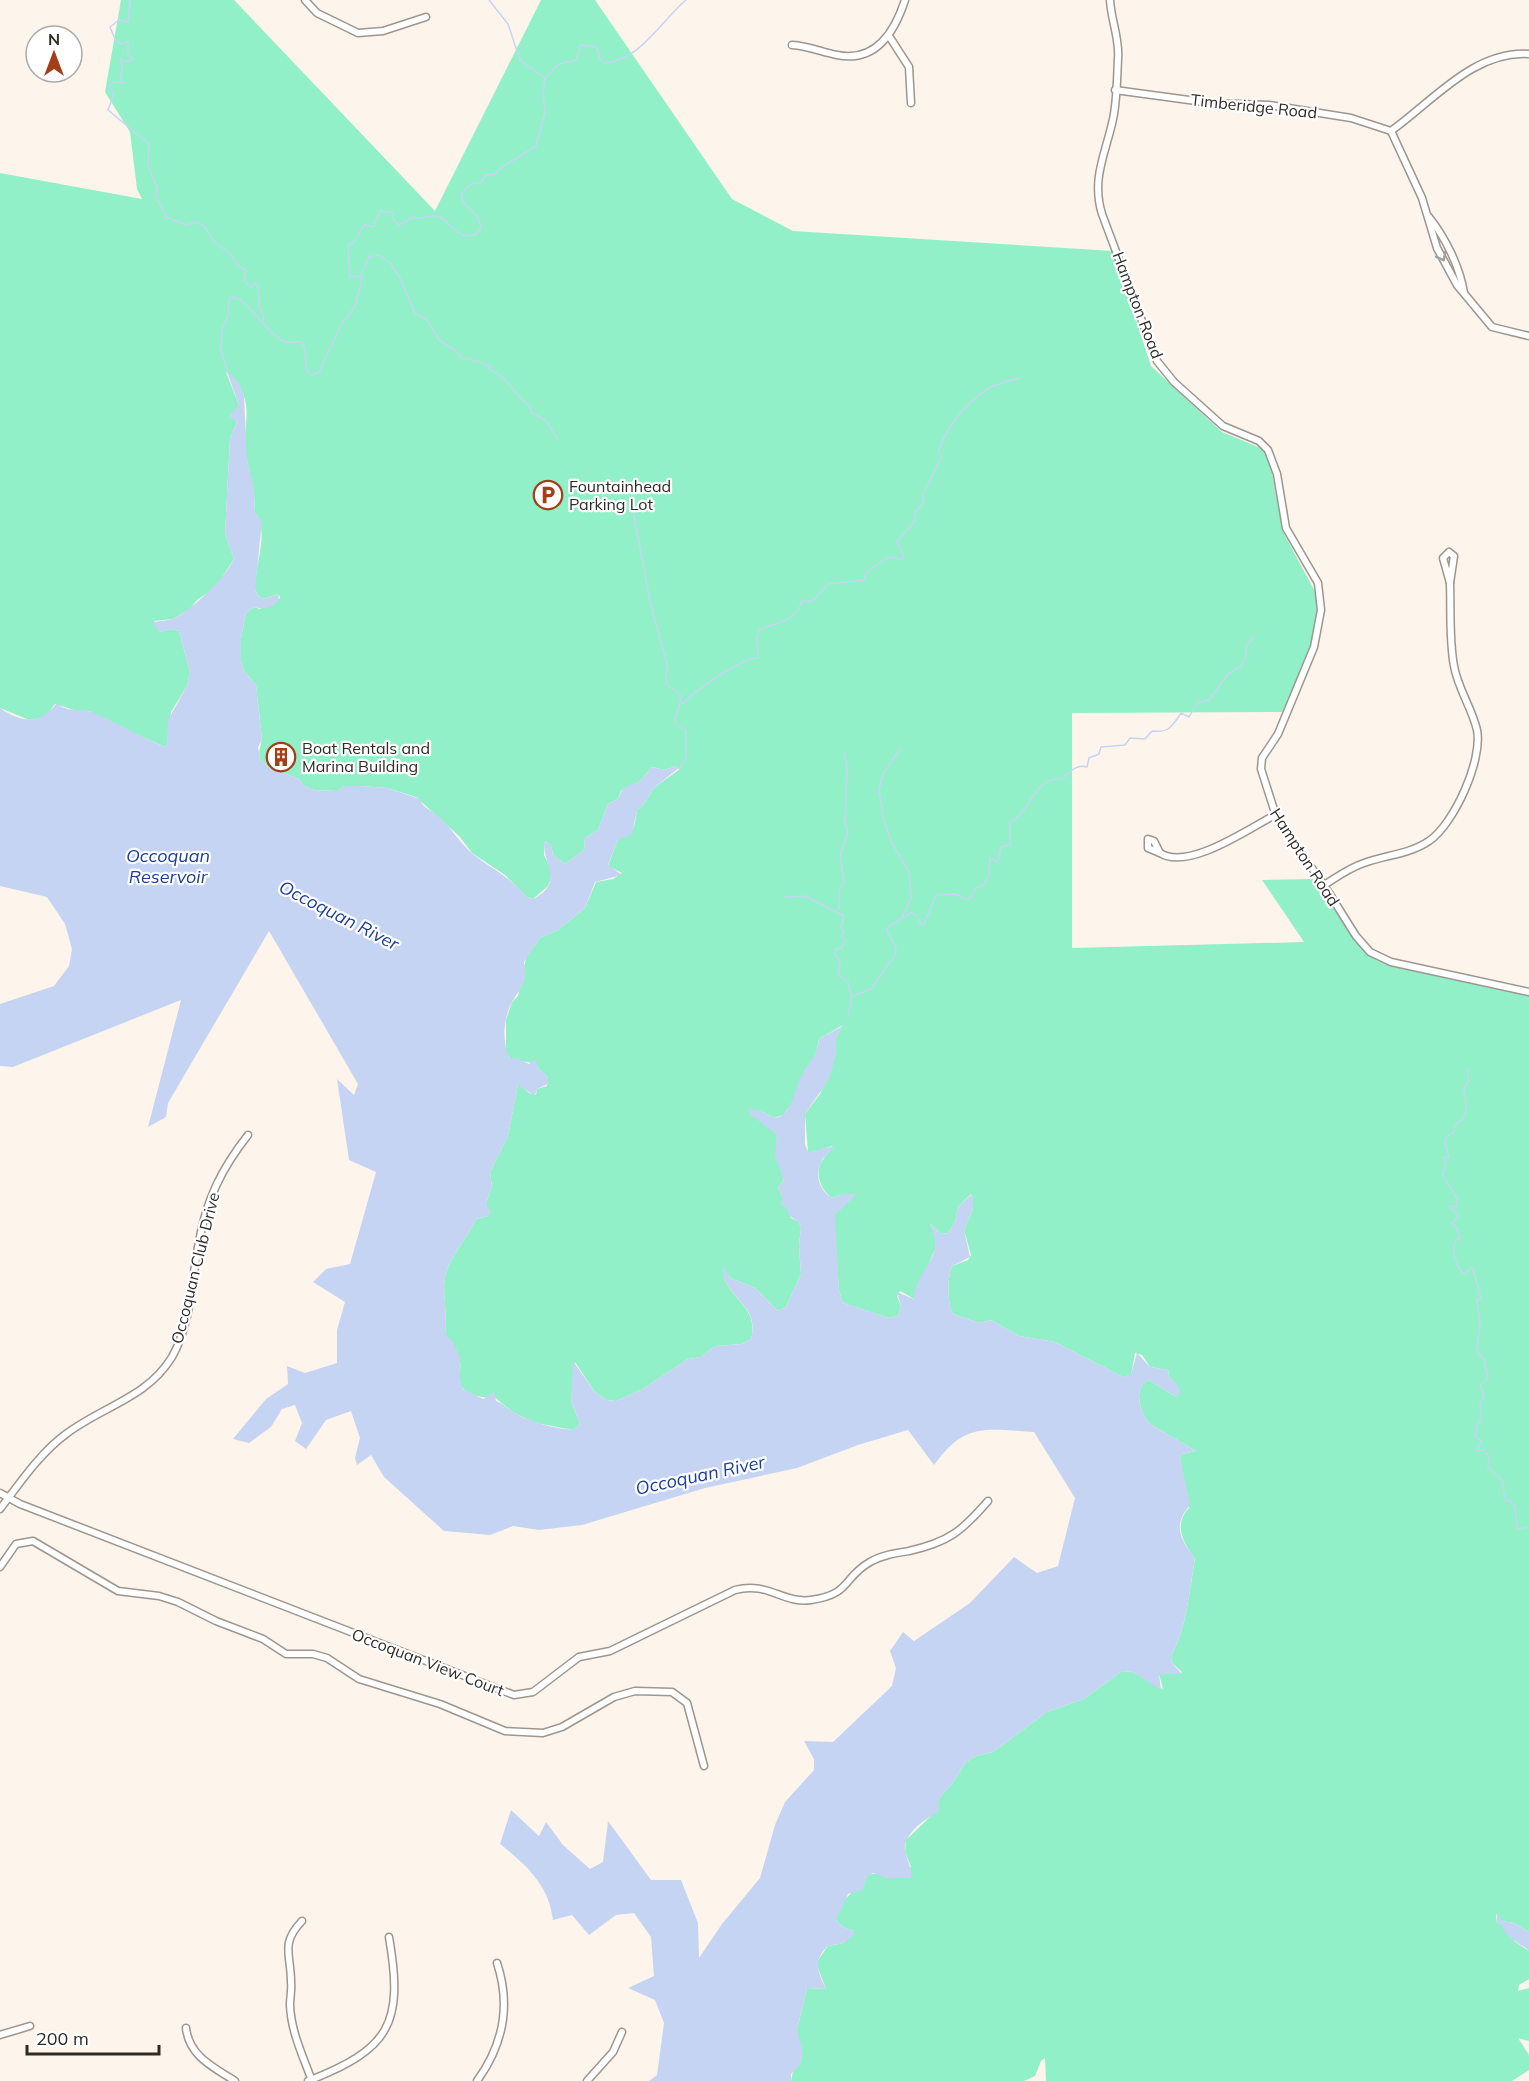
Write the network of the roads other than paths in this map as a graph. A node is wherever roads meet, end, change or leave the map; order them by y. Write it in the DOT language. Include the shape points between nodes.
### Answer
graph roads {
  1 [pos="305,0"];
  2 [pos="905,0"];
  3 [pos="1110,0"];
  4 [pos="426,17"];
  5 [pos="890,36"];
  6 [pos="792,45"];
  7 [pos="1529,54"];
  8 [pos="1115,90"];
  9 [pos="911,103"];
  10 [pos="1391,131"];
  11 [pos="1529,336"];
  12 [pos="1450,583"];
  13 [pos="1275,815"];
  14 [pos="1160,853"];
  15 [pos="1324,885"];
  16 [pos="1529,992"];
  17 [pos="248,1135"];
  18 [pos="0,1494"];
  19 [pos="8,1498"];
  20 [pos="988,1501"];
  21 [pos="0,1509"];
  22 [pos="0,1567"];
  23 [pos="704,1766"];
  24 [pos="302,1921"];
  25 [pos="389,1937"];
  26 [pos="497,1963"];
  27 [pos="30,2026"];
  28 [pos="186,2028"];
  29 [pos="622,2032"];
  30 [pos="0,2035"];
  31 [pos="311,2080"];
  32 [pos="235,2081"];
  33 [pos="477,2081"];
  34 [pos="587,2081"];
  1 -- 4 [label="street" via="317,13 358,33 380,32"];
  2 -- 5 [label="street"];
  3 -- 8 [label="street, Hampton Road" via="1119,56"];
  5 -- 6 [label="street" via="852,56"];
  5 -- 9 [label="street" via="909,67"];
  7 -- 10 [label="street" via="1478,66"];
  8 -- 10 [label="street, Timberidge Road" via="1210,103 1269,105 1351,118"];
  8 -- 13 [label="street, Hampton Road" via="1113,120 1099,165 1098,196 1149,344 1169,376 1219,422 1268,450 1277,474 1286,528 1313,570 1320,590 1321,618 1308,663 1278,734 1261,763"];
  10 -- 11 [label="street" via="1437,248 1457,285 1492,327"];
  12 -- 15 [label="street" via="1454,669 1478,739 1476,758 1463,792 1430,840 1409,851 1356,866"];
  13 -- 14 [label="street" via="1192,857 1172,859"];
  13 -- 15 [label="street, Hampton Road"];
  15 -- 16 [label="street, Hampton Road" via="1359,940 1377,957"];
  17 -- 19 [label="street, Occoquan Club Drive" via="226,1164 210,1199 184,1329 166,1366 134,1396 57,1441"];
  18 -- 19 [label="street, Occoquan View Court"];
  19 -- 20 [label="street, Occoquan View Court" via="514,1695 533,1692 579,1656 610,1651 735,1590 755,1587 804,1600 836,1594 872,1561 937,1544 958,1533"];
  19 -- 21 [label="street, Occoquan Club Drive"];
  22 -- 23 [label="street" via="16,1544 33,1541 118,1591 178,1602 263,1639 286,1654 327,1658 359,1679 440,1704 514,1733 543,1733 562,1727 615,1697 635,1691 672,1692 687,1703"];
  24 -- 31 [label="street" via="290,1933 287,1943 290,2006 296,2039"];
  25 -- 31 [label="street" via="396,1983 385,2032 350,2064"];
  26 -- 33 [label="street" via="504,1985 503,2020 490,2064"];
  27 -- 30 [label="street"];
  28 -- 32 [label="street" via="187,2041 194,2053"];
  29 -- 34 [label="street" via="613,2052"];
}
